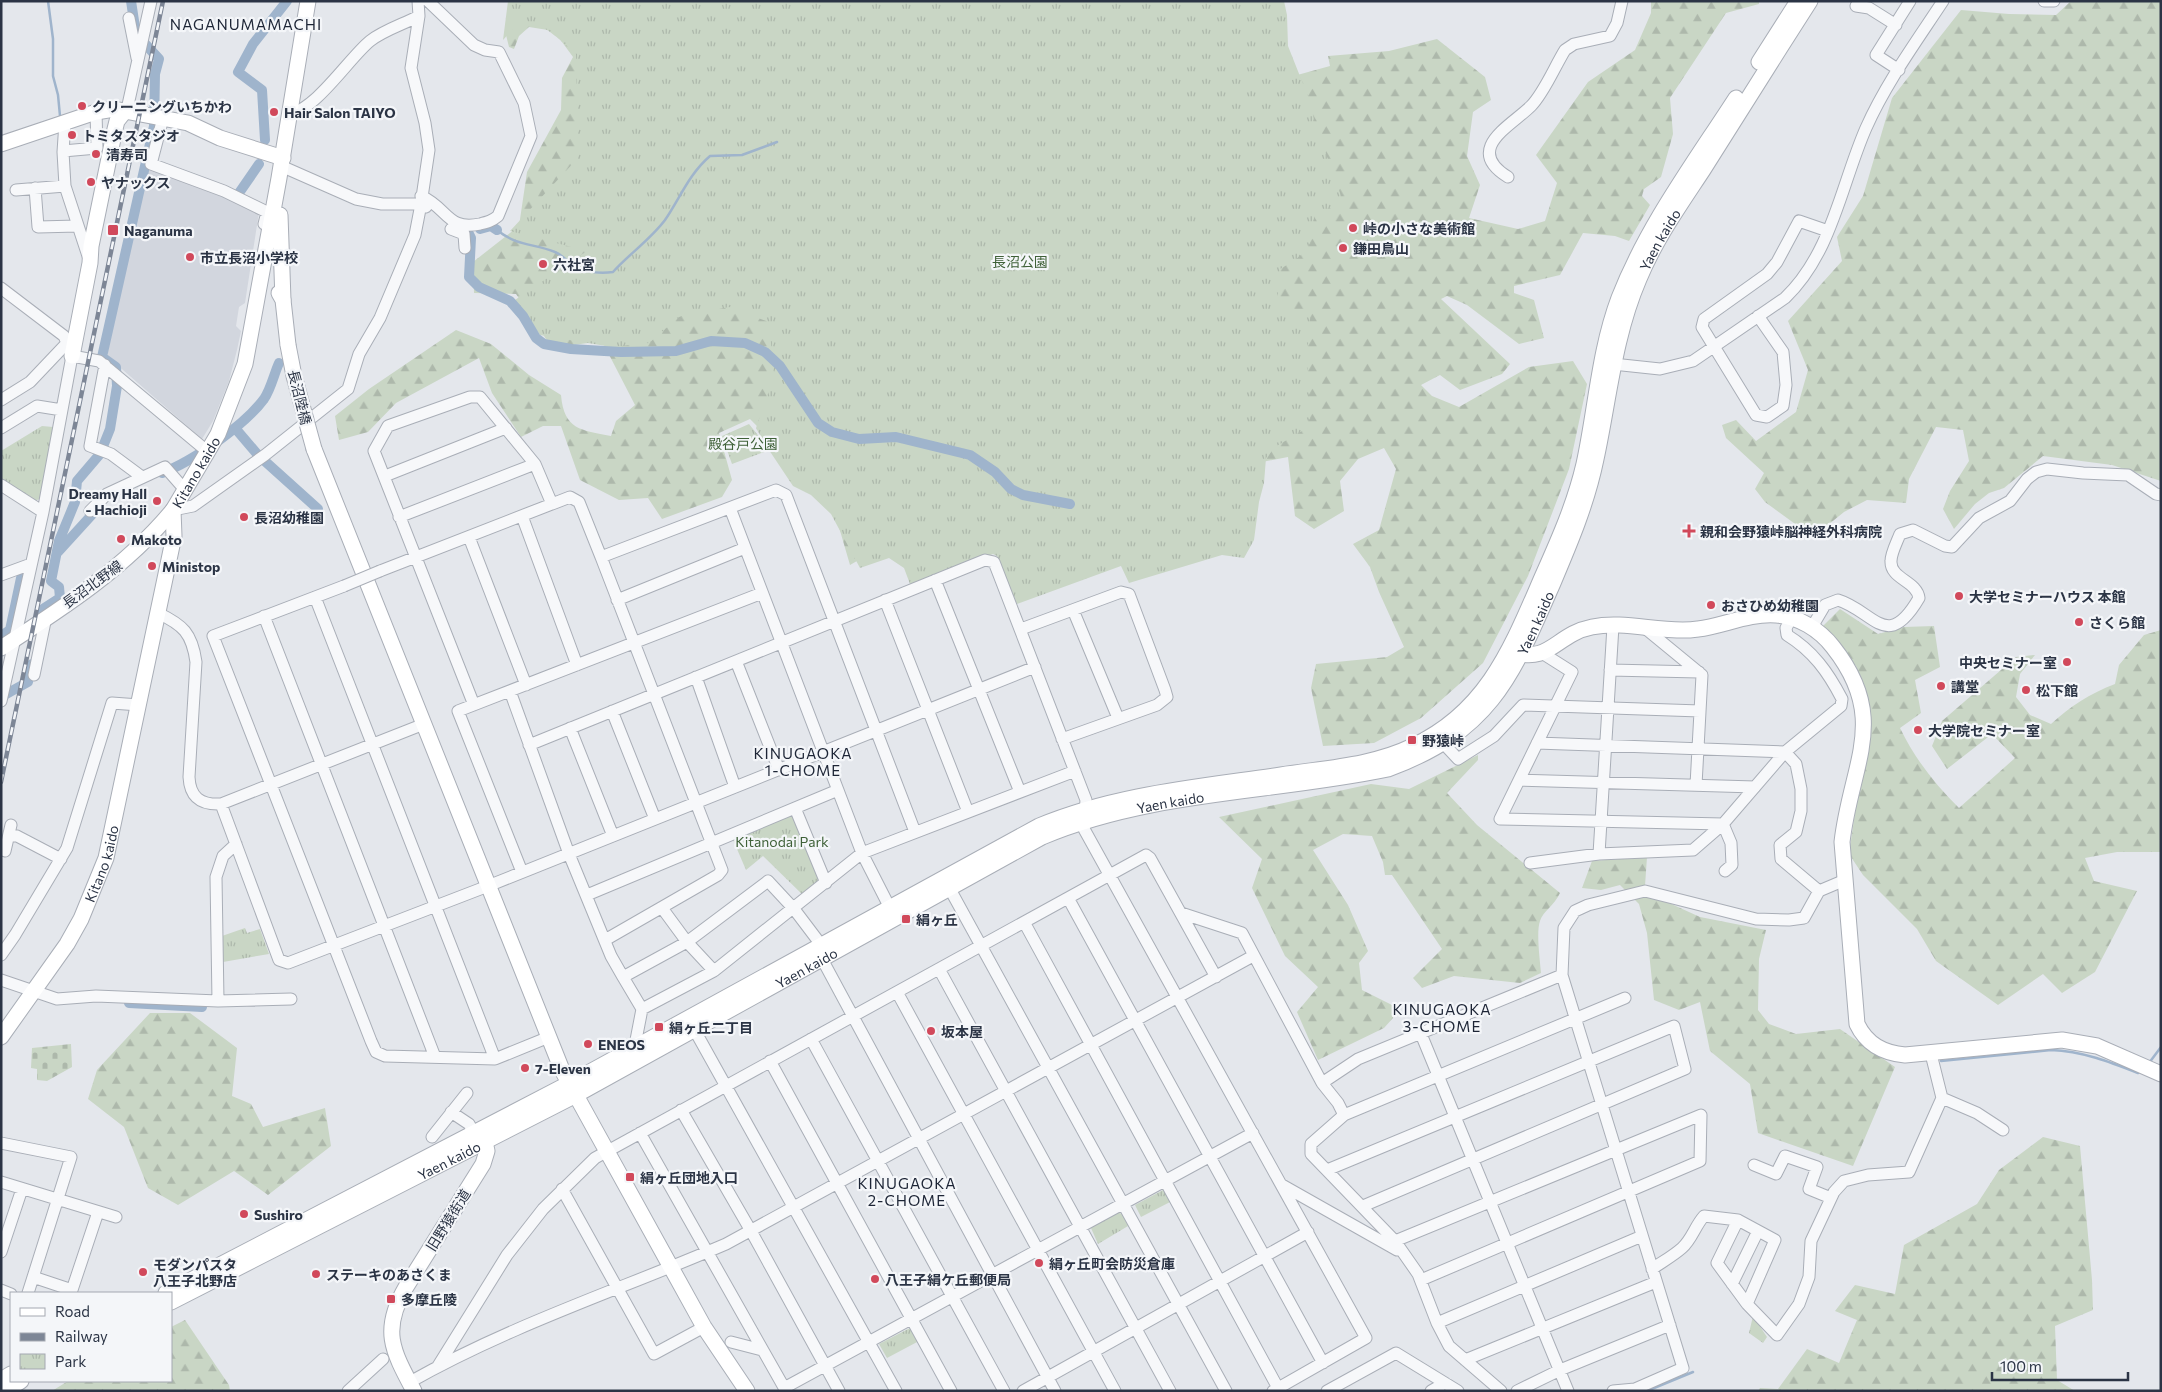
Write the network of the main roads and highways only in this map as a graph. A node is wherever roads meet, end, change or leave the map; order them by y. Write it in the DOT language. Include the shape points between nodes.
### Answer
graph roads {
  1 [pos="308,1"];
  2 [pos="1798,1"];
  3 [pos="1810,1"];
  4 [pos="124,111"];
  5 [pos="3,144"];
  6 [pos="281,167"];
  7 [pos="257,281"];
  8 [pos="283,300"];
  9 [pos="71,348"];
  10 [pos="173,510"];
  11 [pos="1,648"];
  12 [pos="1515,653"];
  13 [pos="1085,814"];
  14 [pos="946,883"];
  15 [pos="822,952"];
  16 [pos="1,1036"];
  17 [pos="2150,1069"];
  18 [pos="571,1090"];
  19 [pos="481,1135"];
  20 [pos="168,1292"];
  21 [pos="172,1301"];
  22 [pos="19,1382"];
  23 [pos="412,1387"];
  24 [pos="5,1391"];
  25 [pos="747,1391"];
  1 -- 6 [label="main road, Kitano kaido"];
  2 -- 12 [label="main road, Yaen kaido" via="1661,214 1632,267 1606,346 1573,506"];
  3 -- 12 [label="main road, Yaen kaido" via="1657,242 1632,297 1613,364 1587,496 1574,533"];
  4 -- 5 [label="main road" via="96,112"];
  4 -- 6 [label="main road" via="188,123"];
  4 -- 9 [label="main road" via="115,129"];
  6 -- 7 [label="main road, Kitano kaido"];
  6 -- 8 [label="main road, 長沼陸橋"];
  7 -- 8 [label="main road" via="271,285"];
  7 -- 10 [label="main road, Kitano kaido" via="245,364 208,452"];
  8 -- 18 [label="main road, 長沼陸橋, bridge" via="294,376 314,449"];
  10 -- 11 [label="main road, 長沼北野線" via="134,552 101,580"];
  10 -- 16 [label="main road, Kitano kaido" via="174,536 106,858 81,920"];
  12 -- 13 [label="main road, Yaen kaido" via="1459,716 1432,736 1398,753 1363,762 1138,796"];
  12 -- 13 [label="main road, Yaen kaido" via="1506,682 1489,703 1460,732 1407,762 1381,770"];
  12 -- 17 [label="main road" via="1535,656 1565,637 1594,626 1689,630 1761,616 1792,617 1812,627 1830,643 1848,668 1862,701 1865,724 1842,842 1857,1024 1862,1034 1871,1044 1886,1052 1931,1054 2013,1051 2062,1040 2087,1043"];
  13 -- 14 [label="main road, Yaen kaido"];
  14 -- 15 [label="main road, Yaen kaido"];
  14 -- 15 [label="main road, Yaen kaido" via="890,908"];
  15 -- 18 [label="main road, Yaen kaido" via="694,1029"];
  15 -- 18 [label="main road, Yaen kaido" via="639,1046"];
  18 -- 19 [label="main road, Yaen kaido"];
  18 -- 25 [label="main road, 長沼陸橋" via="704,1327"];
  19 -- 20 [label="main road, Yaen kaido"];
  19 -- 21 [label="main road, Yaen kaido"];
  19 -- 23 [label="main road, 旧野猿街道" via="487,1150 480,1170 391,1317 397,1356"];
  22 -- 24 [label="main road"];
}
